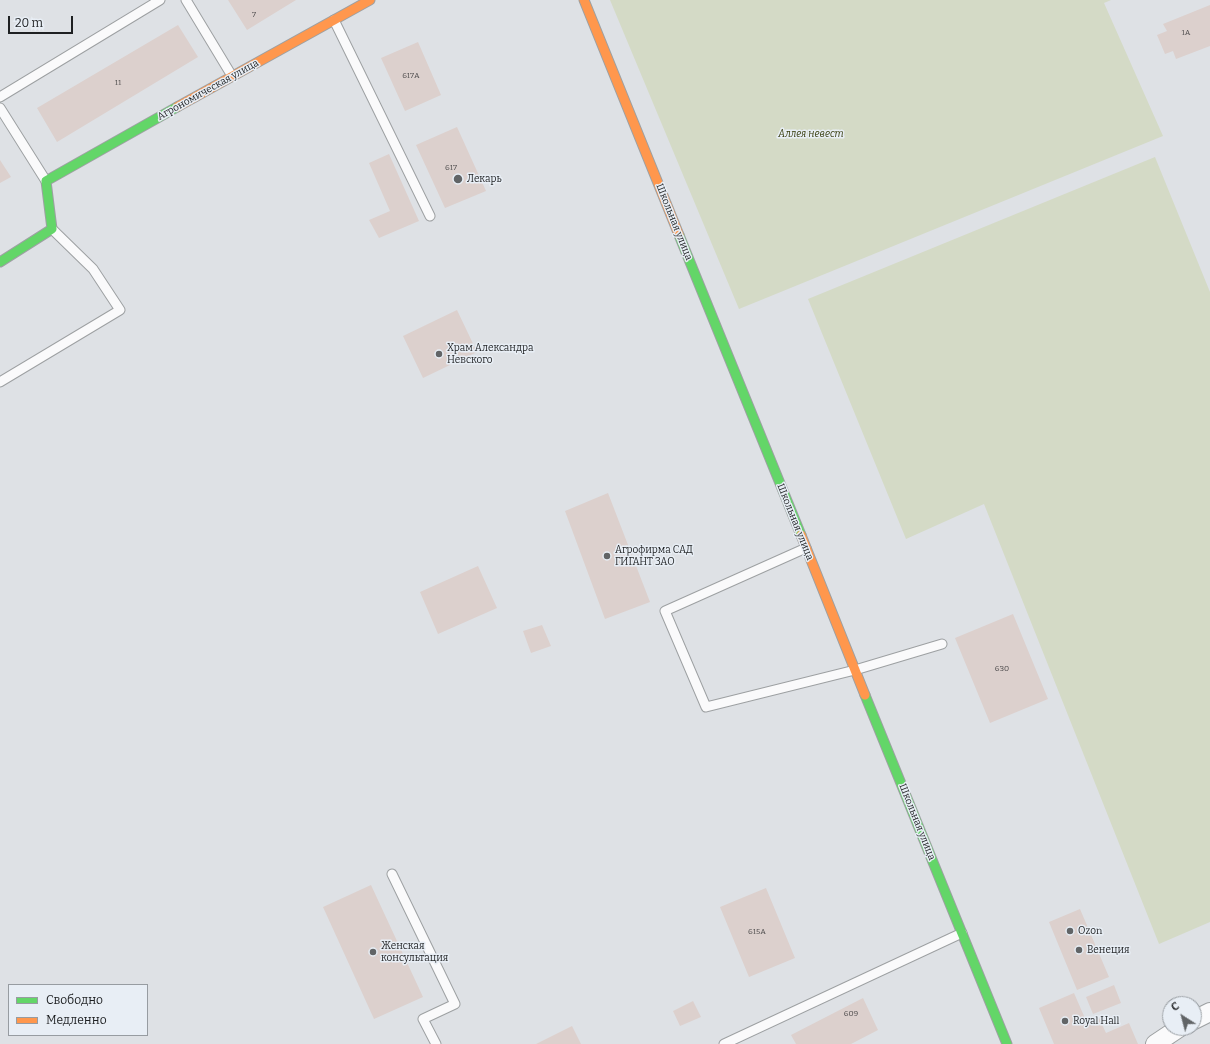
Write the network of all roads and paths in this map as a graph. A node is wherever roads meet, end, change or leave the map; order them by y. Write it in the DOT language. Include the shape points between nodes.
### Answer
graph roads {
  1 [pos="160,0"];
  2 [pos="186,0"];
  3 [pos="370,0"];
  4 [pos="584,0"];
  5 [pos="334,20"];
  6 [pos="232,76"];
  7 [pos="0,97"];
  8 [pos="0,108"];
  9 [pos="46,181"];
  10 [pos="430,216"];
  11 [pos="52,229"];
  12 [pos="0,262"];
  13 [pos="0,382"];
  14 [pos="806,548"];
  15 [pos="942,644"];
  16 [pos="855,670"];
  17 [pos="392,874"];
  18 [pos="962,933"];
  19 [pos="1166,1036"];
  20 [pos="436,1044"];
  21 [pos="724,1044"];
  22 [pos="1007,1044"];
  23 [pos="1155,1044"];
  1 -- 7 [label="lane"];
  2 -- 6 [label="lane"];
  3 -- 5 [label="street, Агрономическая улица"];
  4 -- 14 [label="street, Школьная улица"];
  5 -- 6 [label="street, Агрономическая улица"];
  5 -- 10 [label="lane"];
  6 -- 9 [label="street, Агрономическая улица"];
  8 -- 9 [label="lane"];
  9 -- 11 [label="street"];
  11 -- 12 [label="street"];
  11 -- 13 [label="lane" via="93,269 120,310"];
  14 -- 16 [label="street, Школьная улица"];
  14 -- 16 [label="lane" via="664,611 706,707"];
  15 -- 16 [label="lane"];
  16 -- 18 [label="street, Школьная улица"];
  17 -- 20 [label="lane" via="455,1004 423,1019"];
  18 -- 21 [label="lane"];
  18 -- 22 [label="street, Школьная улица"];
  19 -- 23 [label="street"];
}
